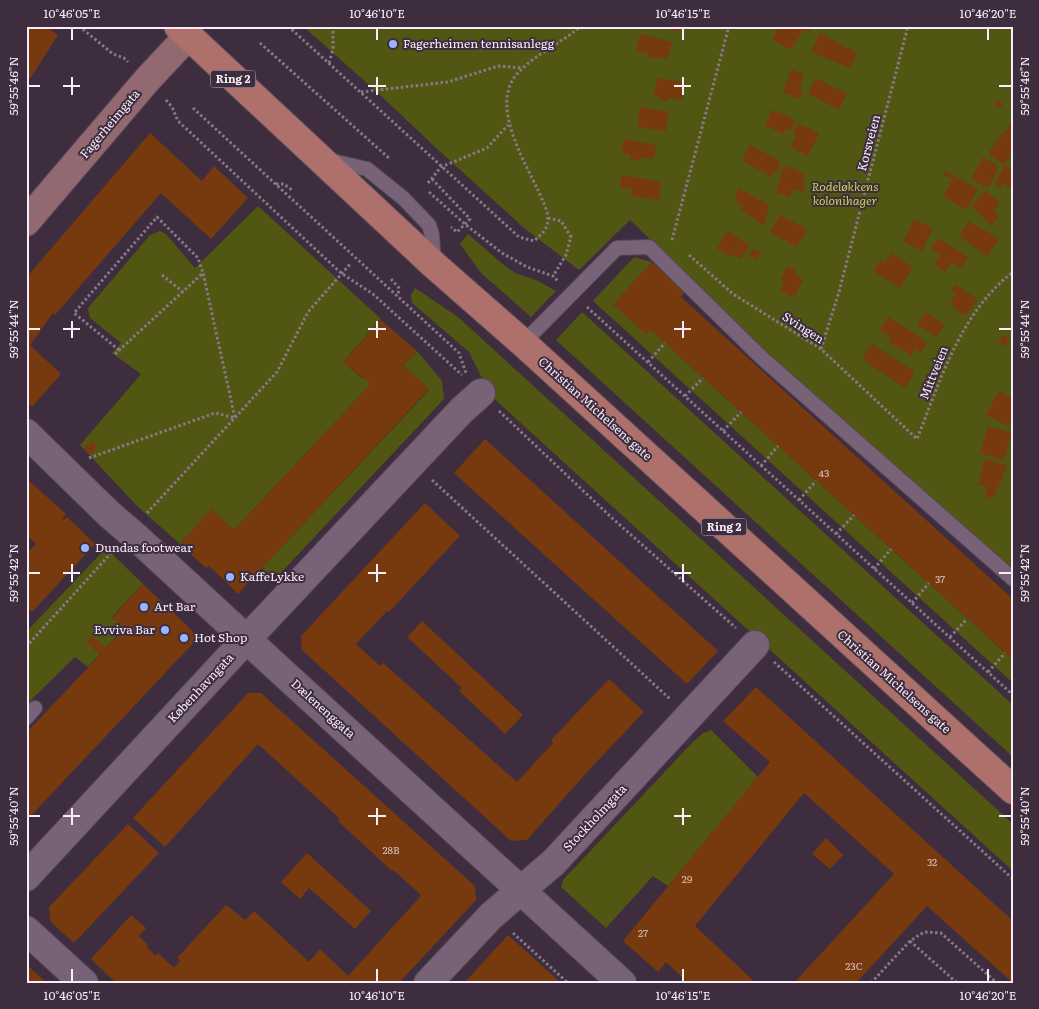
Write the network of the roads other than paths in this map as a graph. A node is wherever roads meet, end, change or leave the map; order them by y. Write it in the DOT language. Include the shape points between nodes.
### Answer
graph roads {
  1 [pos="191,28"];
  2 [pos="26,222"];
  3 [pos="523,343"];
  4 [pos="474,386"];
  5 [pos="26,433"];
  6 [pos="1013,579"];
  7 [pos="246,639"];
  8 [pos="755,645"];
  9 [pos="1013,790"];
  10 [pos="26,877"];
  11 [pos="522,891"];
  12 [pos="26,930"];
  13 [pos="84,983"];
  14 [pos="428,983"];
  15 [pos="622,983"];
  1 -- 2 [label="street, Fagerheimgata"];
  1 -- 3 [label="main road, Christian Michelsens gate / Ring 2" via="226,72"];
  3 -- 6 [label="lane" via="617,248 649,247 762,358"];
  3 -- 9 [label="main road, Christian Michelsens gate / Ring 2"];
  4 -- 7 [label="street, Københavngata" via="462,410"];
  5 -- 7 [label="street, Dælenenggata"];
  7 -- 10 [label="street, Københavngata"];
  7 -- 11 [label="street, Dælenenggata"];
  8 -- 11 [label="street, Stockholmgata" via="554,862"];
  11 -- 14 [label="street, Stockholmgata" via="493,914"];
  11 -- 15 [label="street, Dælenenggata"];
  12 -- 13 [label="street"];
}
